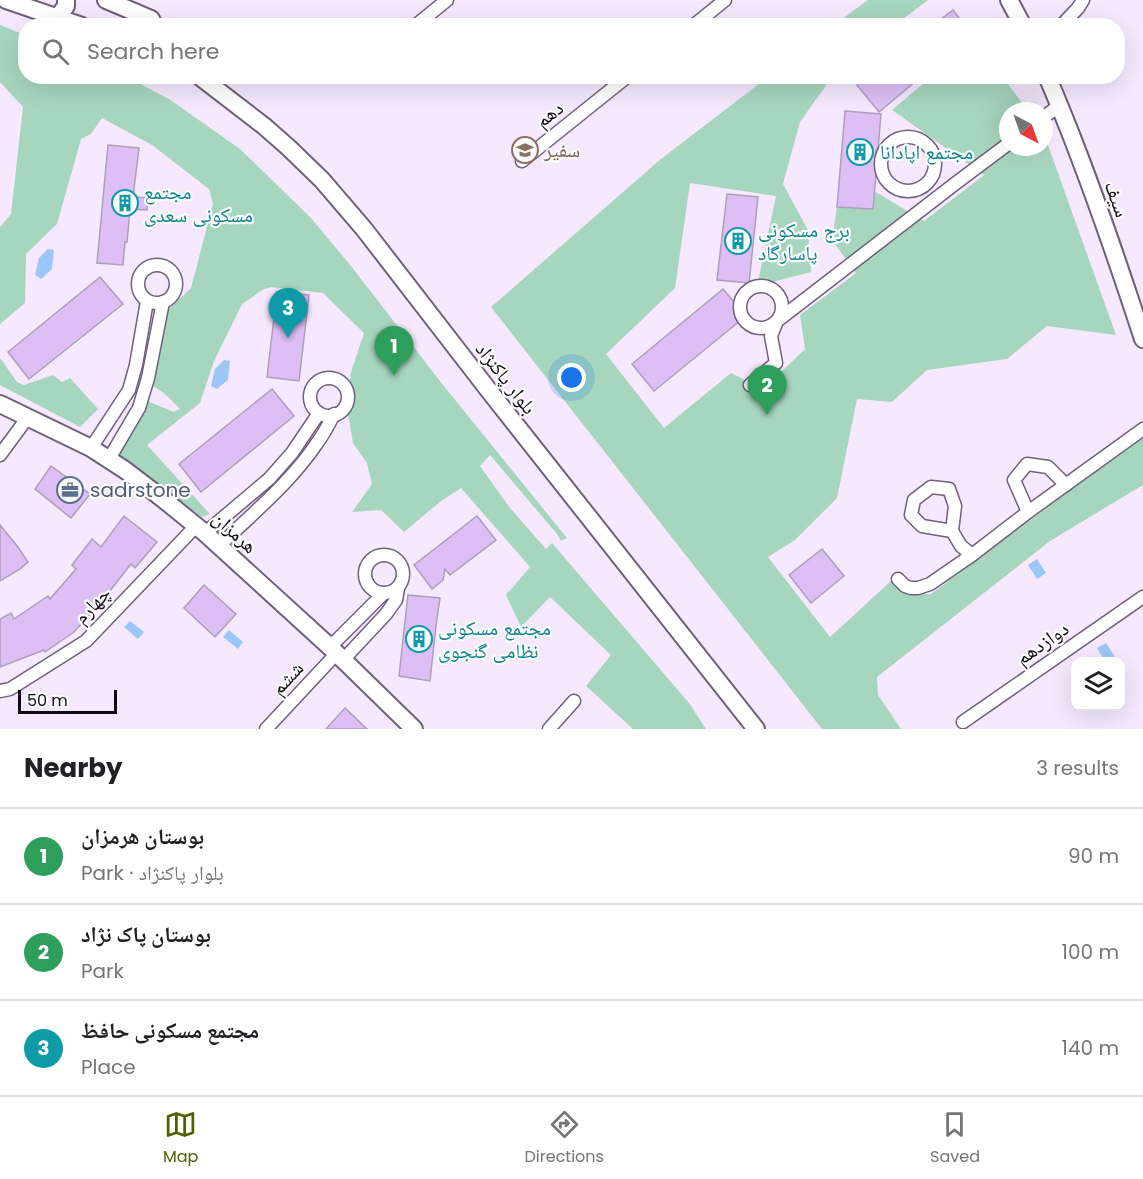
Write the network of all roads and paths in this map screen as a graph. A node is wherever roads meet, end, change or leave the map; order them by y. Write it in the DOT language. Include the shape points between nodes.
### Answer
graph roads {
  1 [pos="6,0"];
  2 [pos="66,0"];
  3 [pos="106,0"];
  4 [pos="447,0"];
  5 [pos="725,0"];
  6 [pos="1009,0"];
  7 [pos="1083,0"];
  8 [pos="58,17"];
  9 [pos="144,18"];
  10 [pos="425,18"];
  11 [pos="703,18"];
  12 [pos="1019,18"];
  13 [pos="1069,18"];
  14 [pos="209,84"];
  15 [pos="618,84"];
  16 [pos="1051,84"];
  17 [pos="1060,105"];
  18 [pos="1053,110"];
  19 [pos="999,151"];
  20 [pos="522,160"];
  21 [pos="934,171"];
  22 [pos="956,183"];
  23 [pos="147,301"];
  24 [pos="163,302"];
  25 [pos="1143,339"];
  26 [pos="750,385"];
  27 [pos="129,390"];
  28 [pos="143,394"];
  29 [pos="0,404"];
  30 [pos="319,413"];
  31 [pos="334,414"];
  32 [pos="28,417"];
  33 [pos="1143,429"];
  34 [pos="92,448"];
  35 [pos="0,455"];
  36 [pos="109,459"];
  37 [pos="269,479"];
  38 [pos="1066,485"];
  39 [pos="280,487"];
  40 [pos="1028,512"];
  41 [pos="201,529"];
  42 [pos="952,531"];
  43 [pos="219,546"];
  44 [pos="972,555"];
  45 [pos="898,579"];
  46 [pos="398,588"];
  47 [pos="384,593"];
  48 [pos="1143,597"];
  49 [pos="337,653"];
  50 [pos="0,691"];
  51 [pos="574,701"];
  52 [pos="963,722"];
  53 [pos="266,729"];
  54 [pos="414,729"];
  55 [pos="549,729"];
  56 [pos="756,729"];
  1 -- 8 [label="main road"];
  2 -- 8 [label="main road"];
  3 -- 9 [label="main road"];
  4 -- 10 [label="street"];
  5 -- 11 [label="street"];
  6 -- 12 [label="main road"];
  7 -- 13 [label="street"];
  14 -- 56 [label="main road, بلوار پاکنژاد" via="281,140 364,229"];
  15 -- 20 [label="street, دهم"];
  16 -- 17 [label="main road, سیف"];
  17 -- 18 [label="street"];
  17 -- 25 [label="main road, سیف"];
  19 -- 22 [label="street"];
  21 -- 21 [label="street" via="934,154 915,137 897,138 881,158 883,175 896,189 923,187"];
  21 -- 22 [label="street"];
  22 -- 26 [label="street" via="777,321 771,336 776,363"];
  23 -- 24 [label="street"];
  23 -- 24 [label="street" via="139,291 139,279 146,268 158,266 170,270 176,280 174,293"];
  23 -- 27 [label="street"];
  24 -- 28 [label="street"];
  27 -- 28 [label="street"];
  27 -- 34 [label="street"];
  28 -- 36 [label="street"];
  29 -- 32 [label="main road, هرمزان"];
  30 -- 31 [label="street"];
  30 -- 31 [label="street" via="311,404 310,391 318,381 330,378 341,382 347,393 346,405"];
  30 -- 37 [label="street, چهارم"];
  31 -- 39 [label="street" via="317,444"];
  32 -- 34 [label="main road, هرمزان"];
  32 -- 35 [label="street"];
  33 -- 38 [label="street"];
  34 -- 36 [label="main road, هرمزان"];
  36 -- 41 [label="main road, هرمزان"];
  37 -- 39 [label="street"];
  37 -- 41 [label="street, چهارم"];
  38 -- 40 [label="street"];
  38 -- 40 [label="street" via="1048,467 1027,464 1014,480"];
  39 -- 43 [label="street"];
  40 -- 44 [label="street"];
  41 -- 43 [label="main road, هرمزان"];
  41 -- 50 [label="street, چهارم" via="86,640 10,689"];
  42 -- 44 [label="street"];
  43 -- 49 [label="main road, هرمزان"];
  44 -- 45 [label="street" via="918,588 905,586"];
  46 -- 47 [label="street"];
  46 -- 47 [label="street" via="403,570 391,557 379,556 369,563 365,575 374,591"];
  46 -- 49 [label="street" via="396,600 386,614"];
  47 -- 49 [label="street"];
  48 -- 52 [label="street, دوازدهم"];
  49 -- 53 [label="street, ششم"];
  49 -- 54 [label="main road, هرمزان"];
  51 -- 55 [label="street"];
}
